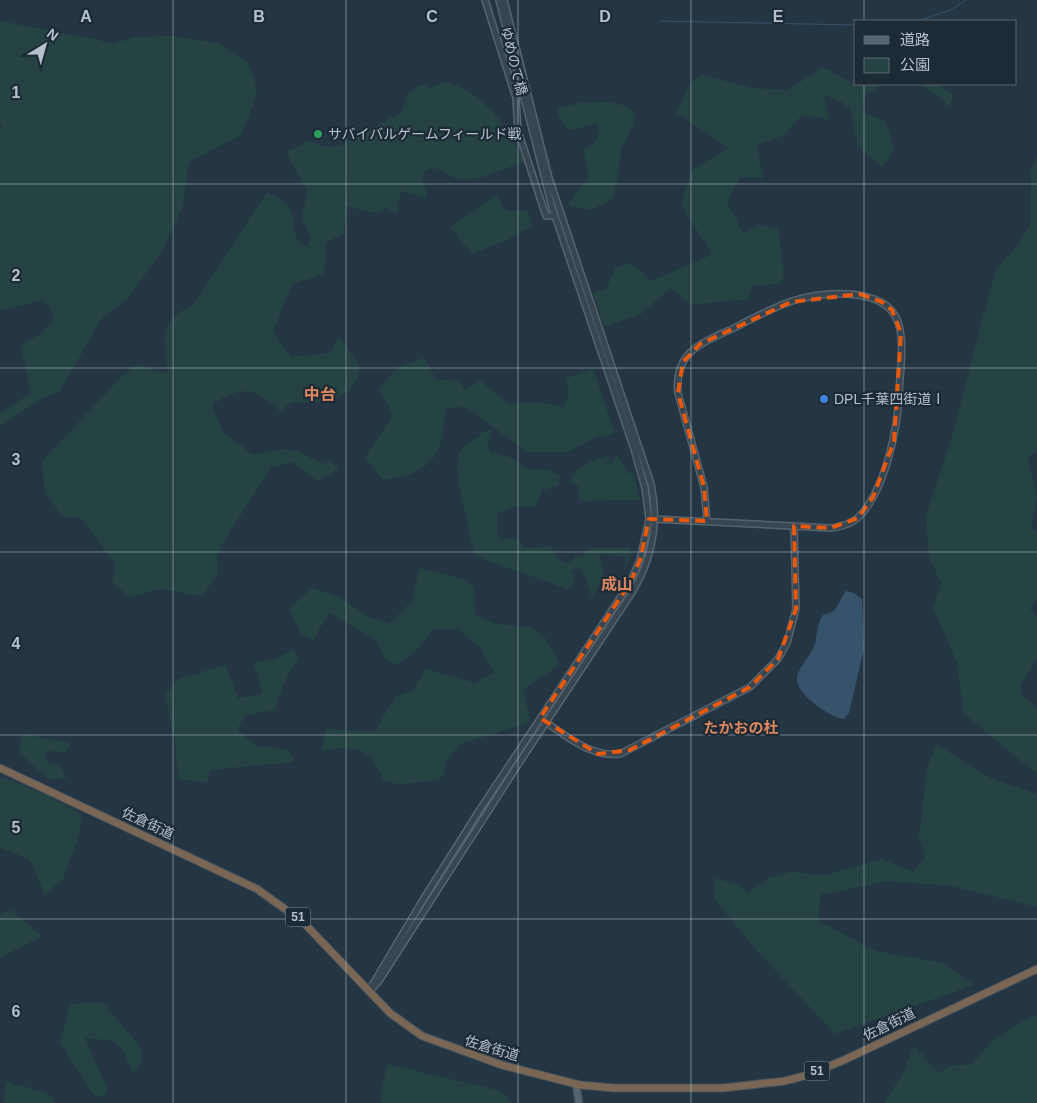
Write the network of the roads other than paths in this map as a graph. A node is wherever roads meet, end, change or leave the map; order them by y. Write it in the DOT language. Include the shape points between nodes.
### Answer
graph roads {
  1 [pos="485,0"];
  2 [pos="499,0"];
  3 [pos="504,0"];
  4 [pos="532,121"];
  5 [pos="555,216"];
  6 [pos="648,519"];
  7 [pos="656,520"];
  8 [pos="707,520"];
  9 [pos="794,526"];
  10 [pos="540,718"];
  11 [pos="546,722"];
  12 [pos="0,768"];
  13 [pos="1037,969"];
  14 [pos="369,992"];
  15 [pos="576,1084"];
  16 [pos="579,1103"];
  1 -- 5 [label="street" via="516,98 518,131 542,207 546,216"];
  2 -- 4 [label="street, ゆめのて橋"];
  3 -- 4 [label="street, ゆめのて橋"];
  4 -- 5 [label="street"];
  4 -- 7 [label="street" via="570,244 649,475"];
  5 -- 6 [label="street" via="634,449 645,488"];
  6 -- 7 [label="street"];
  6 -- 10 [label="street" via="640,560 630,583"];
  7 -- 8 [label="street"];
  7 -- 11 [label="street" via="648,561 638,582"];
  8 -- 9 [label="street"];
  8 -- 9 [label="street" via="704,487 678,393 677,378 687,356 700,344 791,302 816,296 860,294 870,297 892,310 901,333 898,420 894,441 873,497 858,518 832,528"];
  9 -- 11 [label="street" via="796,609 792,627 778,659 750,687 620,754 593,752"];
  10 -- 11 [label="street"];
  10 -- 14 [label="street" via="421,903"];
  11 -- 14 [label="street"];
  12 -- 14 [label="highway, 佐倉街道 / 51" via="257,889 303,922"];
  13 -- 15 [label="highway, 佐倉街道 / 51" via="844,1060 786,1081 723,1088 614,1088"];
  14 -- 15 [label="highway, 佐倉街道 / 51" via="406,1026 431,1041 502,1065"];
  15 -- 16 [label="main road"];
}
